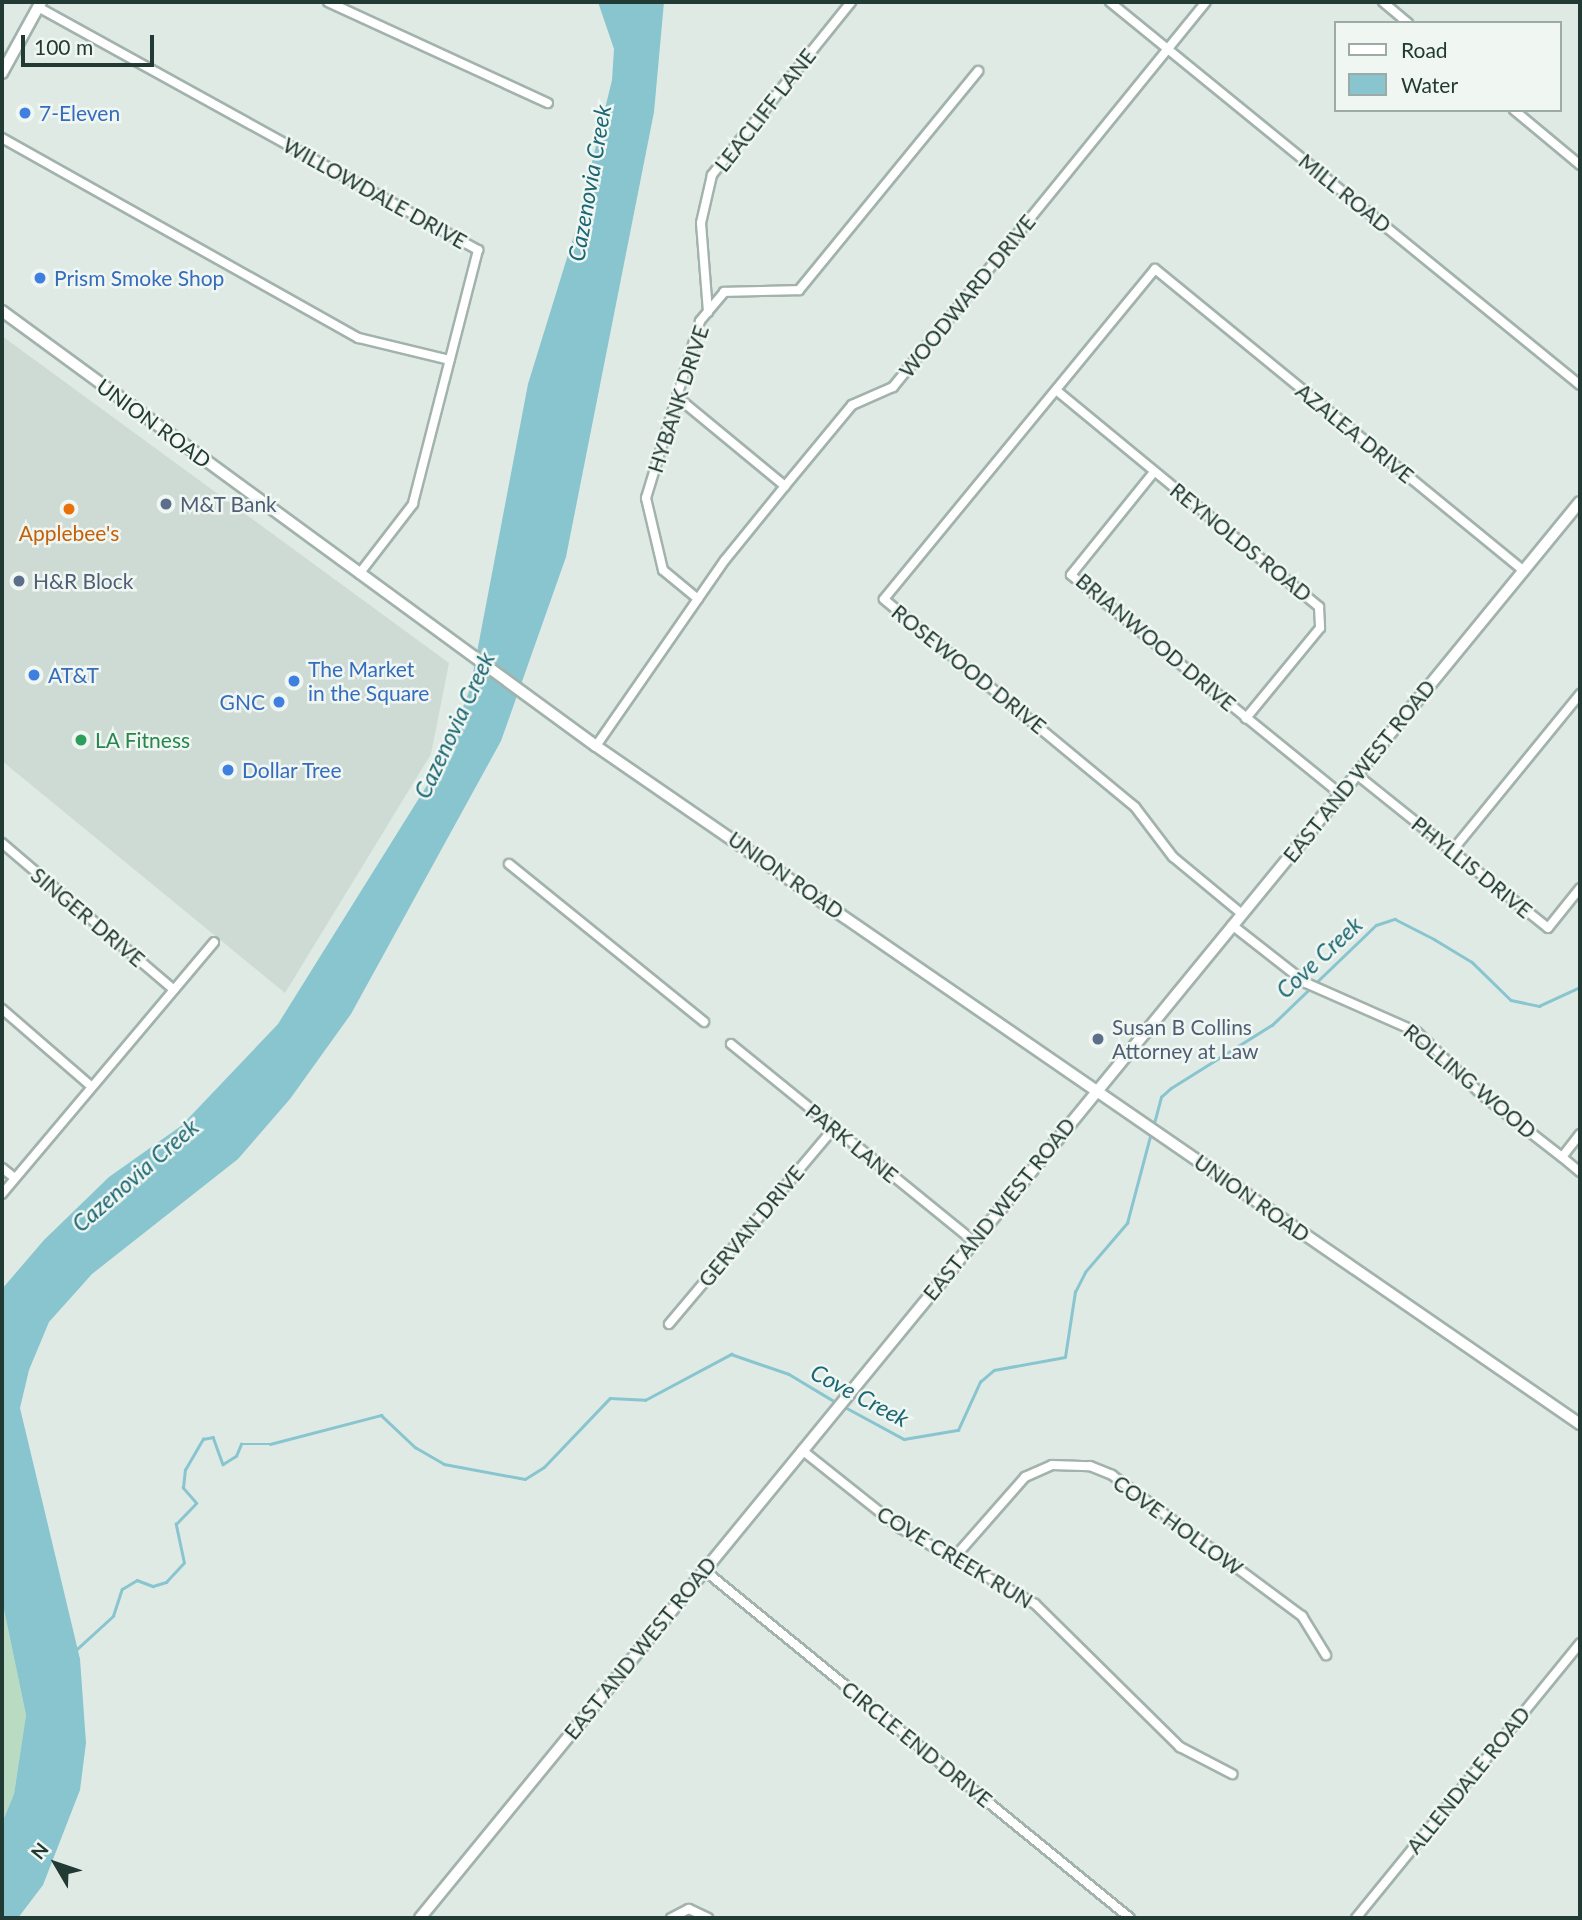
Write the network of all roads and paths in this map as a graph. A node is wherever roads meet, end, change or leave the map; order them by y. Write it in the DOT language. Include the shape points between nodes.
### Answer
graph roads {
  1 [pos="328,2"];
  2 [pos="851,2"];
  3 [pos="1110,2"];
  4 [pos="1206,2"];
  5 [pos="1383,2"];
  6 [pos="40,4"];
  7 [pos="1406,21"];
  8 [pos="1169,50"];
  9 [pos="978,71"];
  10 [pos="2,74"];
  11 [pos="548,103"];
  12 [pos="1516,112"];
  13 [pos="2,138"];
  14 [pos="1580,165"];
  15 [pos="1187,295"];
  16 [pos="2,311"];
  17 [pos="708,312"];
  18 [pos="449,360"];
  19 [pos="1580,386"];
  20 [pos="1056,390"];
  21 [pos="677,397"];
  22 [pos="1154,472"];
  23 [pos="785,486"];
  24 [pos="1580,502"];
  25 [pos="1524,571"];
  26 [pos="359,574"];
  27 [pos="698,599"];
  28 [pos="1580,694"];
  29 [pos="1246,718"];
  30 [pos="596,746"];
  31 [pos="1356,774"];
  32 [pos="1340,794"];
  33 [pos="2,843"];
  34 [pos="1452,851"];
  35 [pos="509,864"];
  36 [pos="1580,888"];
  37 [pos="1242,914"];
  38 [pos="1232,925"];
  39 [pos="214,942"];
  40 [pos="174,990"];
  41 [pos="2,1009"];
  42 [pos="704,1021"];
  43 [pos="731,1044"];
  44 [pos="92,1086"];
  45 [pos="1096,1090"];
  46 [pos="834,1128"];
  47 [pos="1580,1134"];
  48 [pos="1562,1157"];
  49 [pos="2,1168"];
  50 [pos="1580,1172"];
  51 [pos="15,1178"];
  52 [pos="2,1194"];
  53 [pos="973,1241"];
  54 [pos="669,1324"];
  55 [pos="1580,1424"];
  56 [pos="802,1450"];
  57 [pos="953,1559"];
  58 [pos="704,1570"];
  59 [pos="1580,1643"];
  60 [pos="1326,1655"];
  61 [pos="1232,1774"];
  62 [pos="420,1918"];
  63 [pos="671,1918"];
  64 [pos="708,1918"];
  65 [pos="1130,1918"];
  66 [pos="1356,1918"];
  1 -- 11 [label="street"];
  2 -- 17 [label="street, LEACLIFF LANE" via="712,175 701,234"];
  3 -- 8 [label="street, MILL ROAD"];
  4 -- 8 [label="street, WOODWARD DRIVE"];
  5 -- 7 [label="street"];
  6 -- 10 [label="main road"];
  6 -- 18 [label="street, WILLOWDALE DRIVE" via="478,250"];
  8 -- 19 [label="street, MILL ROAD"];
  8 -- 23 [label="street, WOODWARD DRIVE" via="893,387 852,405"];
  9 -- 17 [label="street, HYBANK DRIVE" via="799,290 724,292"];
  12 -- 14 [label="street"];
  13 -- 18 [label="street" via="359,338"];
  15 -- 20 [label="street, ROSEWOOD DRIVE" via="1155,269"];
  15 -- 25 [label="street, AZALEA DRIVE"];
  16 -- 26 [label="main road, UNION ROAD"];
  17 -- 21 [label="street, HYBANK DRIVE" via="700,321"];
  18 -- 26 [label="street, WILLOWDALE DRIVE" via="413,504"];
  20 -- 22 [label="street, REYNOLDS ROAD"];
  20 -- 37 [label="street, ROSEWOOD DRIVE" via="884,599 1135,807 1173,857"];
  21 -- 23 [label="street"];
  21 -- 27 [label="street, HYBANK DRIVE" via="646,498 663,570"];
  22 -- 29 [label="street, REYNOLDS ROAD" via="1319,607 1320,628"];
  22 -- 29 [label="street, BRIANWOOD DRIVE" via="1071,575"];
  23 -- 27 [label="street, WOODWARD DRIVE"];
  24 -- 25 [label="main road, EAST AND WEST ROAD"];
  25 -- 31 [label="main road, EAST AND WEST ROAD"];
  26 -- 30 [label="main road, UNION ROAD"];
  27 -- 30 [label="street, WOODWARD DRIVE"];
  28 -- 34 [label="street"];
  29 -- 32 [label="street, BRIANWOOD DRIVE"];
  30 -- 45 [label="main road, UNION ROAD"];
  31 -- 32 [label="main road, EAST AND WEST ROAD"];
  31 -- 34 [label="street, PHYLLIS DRIVE"];
  32 -- 37 [label="main road, EAST AND WEST ROAD"];
  33 -- 40 [label="street, SINGER DRIVE"];
  34 -- 36 [label="street, PHYLLIS DRIVE" via="1548,928"];
  35 -- 42 [label="street"];
  37 -- 38 [label="main road, EAST AND WEST ROAD"];
  38 -- 45 [label="main road, EAST AND WEST ROAD"];
  38 -- 48 [label="street, ROLLING WOOD" via="1306,983 1417,1032 1481,1094"];
  39 -- 40 [label="street"];
  40 -- 44 [label="street"];
  41 -- 44 [label="street"];
  43 -- 46 [label="street, PARK LANE"];
  44 -- 51 [label="street"];
  45 -- 53 [label="main road, EAST AND WEST ROAD"];
  45 -- 55 [label="main road, UNION ROAD"];
  46 -- 53 [label="street, PARK LANE"];
  46 -- 54 [label="street, GERVAN DRIVE"];
  47 -- 48 [label="street"];
  48 -- 50 [label="street, ROLLING WOOD"];
  49 -- 51 [label="street"];
  51 -- 52 [label="street"];
  53 -- 56 [label="main road, EAST AND WEST ROAD"];
  56 -- 57 [label="street, COVE CREEK RUN" via="882,1516"];
  56 -- 58 [label="main road, EAST AND WEST ROAD"];
  57 -- 60 [label="street, COVE HOLLOW" via="1025,1477 1052,1465 1090,1466 1112,1475 1302,1616"];
  57 -- 61 [label="street, COVE CREEK RUN" via="1035,1604 1180,1747"];
  58 -- 62 [label="main road, EAST AND WEST ROAD"];
  58 -- 65 [label="street, CIRCLE END DRIVE"];
  59 -- 66 [label="street, ALLENDALE ROAD"];
  63 -- 64 [label="street" via="689,1909"];
}
